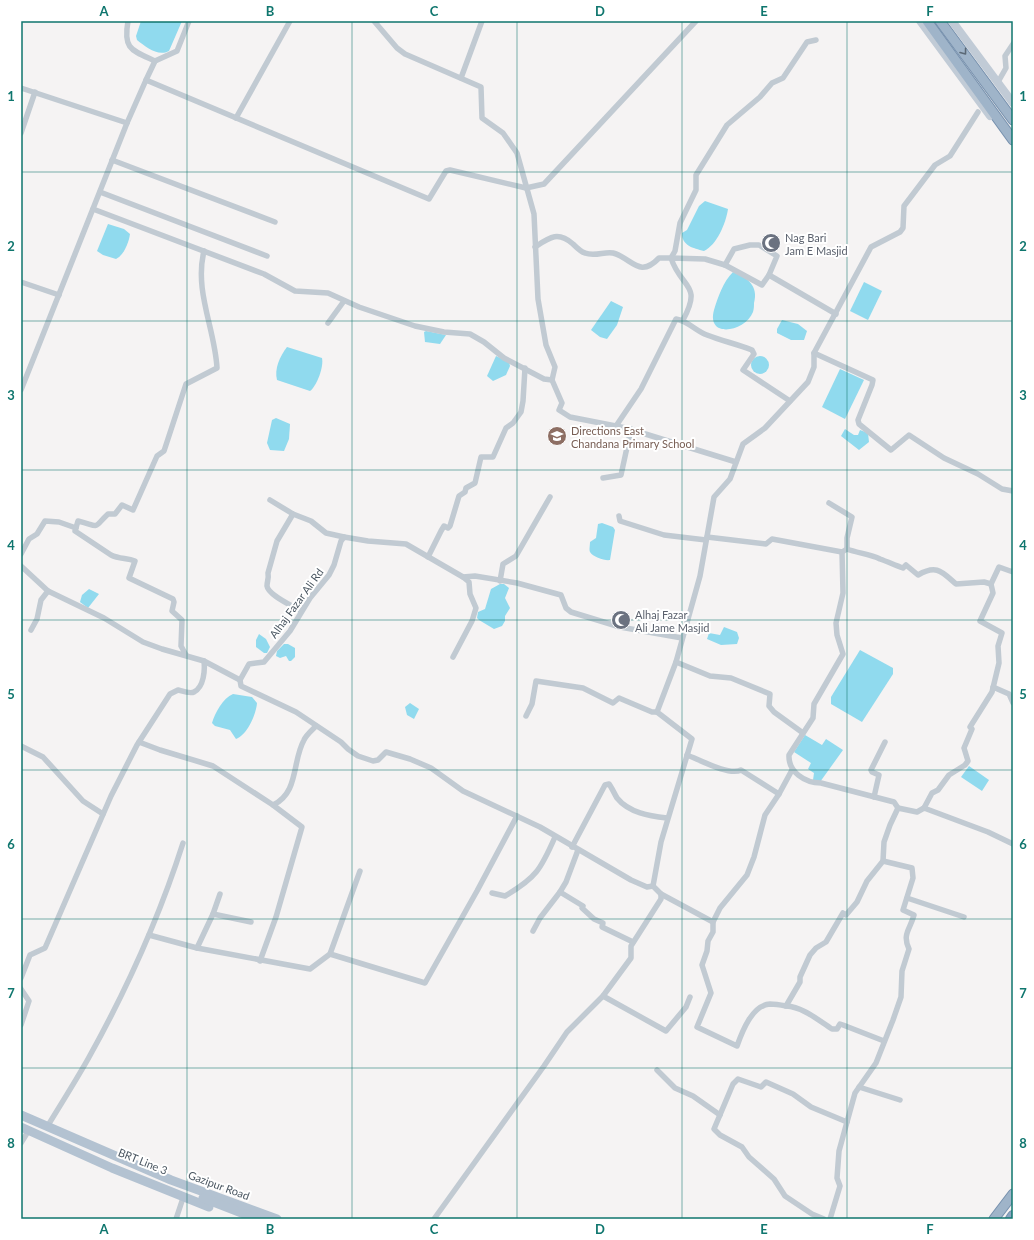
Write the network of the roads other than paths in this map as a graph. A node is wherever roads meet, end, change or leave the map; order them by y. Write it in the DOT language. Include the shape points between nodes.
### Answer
graph roads {
  1 [pos="128,21"];
  2 [pos="190,21"];
  3 [pos="290,21"];
  4 [pos="374,21"];
  5 [pos="482,21"];
  6 [pos="696,21"];
  7 [pos="920,21"];
  8 [pos="927,21"];
  9 [pos="940,21"];
  10 [pos="952,21"];
  11 [pos="816,40"];
  12 [pos="1013,44"];
  13 [pos="155,61"];
  14 [pos="461,78"];
  15 [pos="146,80"];
  16 [pos="998,82"];
  17 [pos="21,88"];
  18 [pos="35,92"];
  19 [pos="1013,104"];
  20 [pos="978,112"];
  21 [pos="236,118"];
  22 [pos="1013,120"];
  23 [pos="127,123"];
  24 [pos="21,133"];
  25 [pos="1013,140"];
  26 [pos="1013,145"];
  27 [pos="112,160"];
  28 [pos="526,188"];
  29 [pos="100,192"];
  30 [pos="93,209"];
  31 [pos="275,222"];
  32 [pos="535,247"];
  33 [pos="204,251"];
  34 [pos="267,256"];
  35 [pos="671,258"];
  36 [pos="725,265"];
  37 [pos="769,275"];
  38 [pos="21,282"];
  39 [pos="59,295"];
  40 [pos="344,301"];
  41 [pos="836,314"];
  42 [pos="683,320"];
  43 [pos="328,323"];
  44 [pos="814,353"];
  45 [pos="525,368"];
  46 [pos="552,380"];
  47 [pos="21,390"];
  48 [pos="790,401"];
  49 [pos="616,426"];
  50 [pos="631,429"];
  51 [pos="736,462"];
  52 [pos="603,478"];
  53 [pos="1013,491"];
  54 [pos="550,497"];
  55 [pos="270,500"];
  56 [pos="829,503"];
  57 [pos="293,514"];
  58 [pos="619,516"];
  59 [pos="76,528"];
  60 [pos="344,537"];
  61 [pos="706,538"];
  62 [pos="23,544"];
  63 [pos="844,550"];
  64 [pos="21,554"];
  65 [pos="428,558"];
  66 [pos="21,566"];
  67 [pos="1013,572"];
  68 [pos="463,578"];
  69 [pos="500,581"];
  70 [pos="991,584"];
  71 [pos="48,591"];
  72 [pos="301,611"];
  73 [pos="31,630"];
  74 [pos="682,638"];
  75 [pos="186,655"];
  76 [pos="453,657"];
  77 [pos="204,661"];
  78 [pos="676,662"];
  79 [pos="240,680"];
  80 [pos="993,687"];
  81 [pos="1013,703"];
  82 [pos="657,712"];
  83 [pos="526,716"];
  84 [pos="316,726"];
  85 [pos="803,733"];
  86 [pos="139,742"];
  87 [pos="884,742"];
  88 [pos="21,746"];
  89 [pos="687,755"];
  90 [pos="792,770"];
  91 [pos="779,794"];
  92 [pos="874,797"];
  93 [pos="274,805"];
  94 [pos="898,808"];
  95 [pos="924,808"];
  96 [pos="103,814"];
  97 [pos="517,816"];
  98 [pos="668,818"];
  99 [pos="555,837"];
  100 [pos="183,843"];
  101 [pos="1013,844"];
  102 [pos="572,847"];
  103 [pos="578,850"];
  104 [pos="882,861"];
  105 [pos="360,872"];
  106 [pos="653,886"];
  107 [pos="560,892"];
  108 [pos="492,893"];
  109 [pos="220,894"];
  110 [pos="661,894"];
  111 [pos="907,898"];
  112 [pos="213,914"];
  113 [pos="964,918"];
  114 [pos="251,922"];
  115 [pos="712,922"];
  116 [pos="533,931"];
  117 [pos="149,935"];
  118 [pos="633,942"];
  119 [pos="197,948"];
  120 [pos="330,954"];
  121 [pos="260,961"];
  122 [pos="21,978"];
  123 [pos="21,989"];
  124 [pos="603,996"];
  125 [pos="690,997"];
  126 [pos="786,1006"];
  127 [pos="21,1025"];
  128 [pos="884,1041"];
  129 [pos="657,1070"];
  130 [pos="859,1087"];
  131 [pos="900,1100"];
  132 [pos="21,1115"];
  133 [pos="720,1115"];
  134 [pos="21,1121"];
  135 [pos="847,1122"];
  136 [pos="47,1127"];
  137 [pos="25,1129"];
  138 [pos="21,1143"];
  139 [pos="1013,1194"];
  140 [pos="183,1198"];
  141 [pos="176,1219"];
  142 [pos="244,1219"];
  143 [pos="257,1219"];
  144 [pos="277,1219"];
  145 [pos="434,1219"];
  146 [pos="824,1219"];
  147 [pos="830,1219"];
  148 [pos="994,1219"];
  1 -- 13 [label="street" via="128,45 132,50"];
  2 -- 13 [label="street" via="177,51"];
  3 -- 21 [label="street"];
  4 -- 14 [label="street" via="405,54"];
  5 -- 14 [label="street"];
  6 -- 28 [label="street" via="544,184"];
  7 -- 26 [label="main road"];
  8 -- 25 [label="highway"];
  9 -- 22 [label="highway, one-way"];
  10 -- 16 [label="main road"];
  11 -- 35 [label="street" via="807,42 782,78 772,83 727,126 696,175 696,190 680,224 675,251"];
  12 -- 16 [label="street" via="1005,56 1006,68"];
  13 -- 15 [label="street"];
  14 -- 28 [label="street" via="481,87 482,118 503,133 517,153"];
  15 -- 21 [label="street"];
  15 -- 23 [label="street"];
  16 -- 19 [label="main road"];
  17 -- 18 [label="street"];
  18 -- 23 [label="street"];
  18 -- 24 [label="street"];
  20 -- 41 [label="street" via="950,156 935,165 904,206 900,232 871,247"];
  21 -- 28 [label="street" via="429,199 446,172 450,170"];
  23 -- 27 [label="street"];
  27 -- 29 [label="street"];
  27 -- 31 [label="street"];
  28 -- 32 [label="street" via="534,214"];
  29 -- 30 [label="street"];
  29 -- 34 [label="street"];
  30 -- 33 [label="street"];
  30 -- 39 [label="street"];
  32 -- 35 [label="street" via="558,236 564,237 585,253 612,253 643,268 653,265 659,258"];
  32 -- 46 [label="street" via="538,300 546,345 555,367"];
  33 -- 40 [label="street" via="264,274 295,291 328,293"];
  33 -- 59 [label="street" via="201,261 202,292 217,368 186,384 164,451 157,456 133,510 122,505 115,514 108,514 100,525 78,521"];
  35 -- 36 [label="street" via="705,259"];
  35 -- 42 [label="street" via="674,269 686,283 692,297"];
  36 -- 37 [label="street" via="759,284 762,284"];
  36 -- 37 [label="street" via="734,249 759,245 777,256"];
  37 -- 41 [label="street"];
  38 -- 39 [label="street"];
  39 -- 47 [label="street"];
  40 -- 43 [label="street"];
  40 -- 45 [label="street" via="416,326 470,334 504,358"];
  41 -- 44 [label="street"];
  42 -- 48 [label="street" via="708,336 752,350 754,354 743,370"];
  42 -- 49 [label="street" via="676,319 674,322 641,389"];
  44 -- 48 [label="street" via="814,367 808,382"];
  44 -- 53 [label="street" via="873,380 858,420 859,424 890,450 909,435 944,458 1002,489"];
  45 -- 46 [label="street" via="544,379"];
  45 -- 65 [label="street" via="521,412 514,423 506,428 493,457 481,457 475,483 459,496 450,526 444,526 441,530"];
  46 -- 49 [label="street" via="562,403 559,410 570,417"];
  48 -- 51 [label="street" via="766,428 743,444"];
  49 -- 50 [label="street"];
  50 -- 51 [label="street"];
  50 -- 52 [label="street" via="621,475"];
  51 -- 61 [label="street" via="730,479 714,497"];
  54 -- 69 [label="street" via="516,556 502,564"];
  55 -- 57 [label="street"];
  56 -- 63 [label="street" via="852,517"];
  57 -- 60 [label="street" via="311,521 326,532"];
  57 -- 72 [label="street" via="277,541 267,586 270,592"];
  58 -- 61 [label="street" via="620,521 664,535"];
  59 -- 62 [label="street" via="59,522 45,521 37,534"];
  59 -- 75 [label="street" via="76,533 111,555 135,562 129,578 173,599 172,611 182,620 181,646"];
  60 -- 65 [label="street" via="406,544"];
  60 -- 72 [label="street, Alhaj Fazar Ali Rd" via="332,570"];
  61 -- 63 [label="street" via="766,544 772,539"];
  61 -- 74 [label="street" via="700,576"];
  62 -- 64 [label="street"];
  63 -- 70 [label="street" via="880,558 903,568 906,566 918,575 934,569 944,573 956,584"];
  63 -- 85 [label="street" via="843,593 836,623 843,654 814,704 813,718"];
  65 -- 68 [label="street"];
  66 -- 71 [label="street"];
  67 -- 70 [label="street" via="999,567"];
  68 -- 69 [label="street" via="475,576"];
  68 -- 76 [label="street" via="469,582 470,594 476,608 472,622"];
  69 -- 74 [label="street" via="560,595 566,608 571,612 640,632"];
  70 -- 80 [label="street" via="993,593 980,621 1002,633"];
  71 -- 73 [label="street" via="41,600 37,619"];
  71 -- 75 [label="street" via="104,618 143,642"];
  72 -- 79 [label="street, Alhaj Fazar Ali Rd" via="290,631 266,660 249,664"];
  74 -- 78 [label="street"];
  75 -- 77 [label="street"];
  77 -- 79 [label="street"];
  77 -- 86 [label="street" via="205,673 195,692 178,690 170,694"];
  78 -- 82 [label="street"];
  78 -- 85 [label="street" via="710,676 731,678 770,694 769,706 774,712"];
  79 -- 84 [label="street" via="244,688 278,702"];
  80 -- 81 [label="street" via="1009,694"];
  80 -- 95 [label="street" via="970,727 972,729 964,748 968,760 932,793"];
  82 -- 83 [label="street" via="620,698 613,703 583,688 536,681 532,704"];
  82 -- 89 [label="street" via="692,739"];
  84 -- 93 [label="street" via="304,740 292,783 282,800"];
  84 -- 97 [label="street" via="358,756 373,761 378,760 386,752 410,759 431,768 463,791"];
  85 -- 90 [label="street" via="789,755"];
  86 -- 93 [label="street" via="213,766"];
  86 -- 96 [label="street"];
  87 -- 92 [label="street" via="871,770 879,775"];
  88 -- 96 [label="street" via="43,757 83,801"];
  89 -- 91 [label="street" via="727,771 741,770"];
  89 -- 98 [label="street"];
  90 -- 91 [label="street"];
  90 -- 92 [label="street" via="813,783"];
  91 -- 115 [label="street" via="764,815 751,867"];
  92 -- 94 [label="street" via="894,802"];
  93 -- 121 [label="street" via="302,827 276,917"];
  94 -- 95 [label="street" via="917,812"];
  94 -- 104 [label="street" via="886,837"];
  95 -- 101 [label="street"];
  96 -- 122 [label="street" via="45,948 30,955"];
  97 -- 99 [label="street"];
  97 -- 120 [label="street" via="425,983"];
  98 -- 102 [label="street" via="640,813 628,807 617,798 608,784 605,785"];
  98 -- 106 [label="street"];
  99 -- 102 [label="street"];
  99 -- 108 [label="street" via="539,870 530,880 505,896"];
  100 -- 117 [label="street"];
  102 -- 103 [label="street"];
  103 -- 106 [label="street" via="642,885"];
  103 -- 107 [label="street"];
  104 -- 111 [label="street" via="912,868 913,878"];
  104 -- 126 [label="street" via="867,881 857,902 846,915 843,913 826,942 816,948 810,956 800,982"];
  105 -- 120 [label="street"];
  106 -- 110 [label="street"];
  107 -- 116 [label="street"];
  107 -- 118 [label="street" via="583,906 582,908 594,919 603,923 602,927"];
  109 -- 112 [label="street"];
  110 -- 115 [label="street"];
  110 -- 118 [label="street" via="661,899"];
  111 -- 113 [label="street"];
  111 -- 128 [label="street" via="903,910 914,915 906,934 905,941 909,949 902,971 901,997"];
  112 -- 114 [label="street"];
  112 -- 119 [label="street"];
  115 -- 126 [label="street" via="714,932 708,942 702,965 711,993 697,1027 737,1046 756,1010 770,1004"];
  117 -- 119 [label="street"];
  117 -- 136 [label="street" via="88,1059"];
  118 -- 124 [label="street" via="630,946 631,958"];
  119 -- 121 [label="street"];
  120 -- 121 [label="street" via="309,970"];
  123 -- 127 [label="street" via="29,1000"];
  124 -- 125 [label="street" via="666,1031 686,1007"];
  124 -- 145 [label="street" via="568,1032"];
  126 -- 128 [label="street" via="806,1012 832,1029 837,1029 840,1024"];
  128 -- 130 [label="street" via="876,1063"];
  129 -- 133 [label="street" via="676,1088 693,1096"];
  130 -- 131 [label="street"];
  130 -- 135 [label="street"];
  132 -- 136 [label="main road, Gazipur Road"];
  133 -- 135 [label="street" via="733,1084 738,1079 761,1087 766,1082 793,1094 811,1108"];
  133 -- 146 [label="street" via="714,1129 720,1135 742,1147 749,1157 774,1179 785,1196"];
  134 -- 143 [label="main road, BRT Line 3" via="126,1168"];
  135 -- 147 [label="street" via="838,1161 837,1178 840,1186"];
  136 -- 144 [label="main road, Gazipur Road" via="171,1180"];
  137 -- 138 [label="street"];
  137 -- 140 [label="main road"];
  139 -- 148 [label="highway"];
  140 -- 141 [label="street"];
  140 -- 142 [label="main road"];
}
